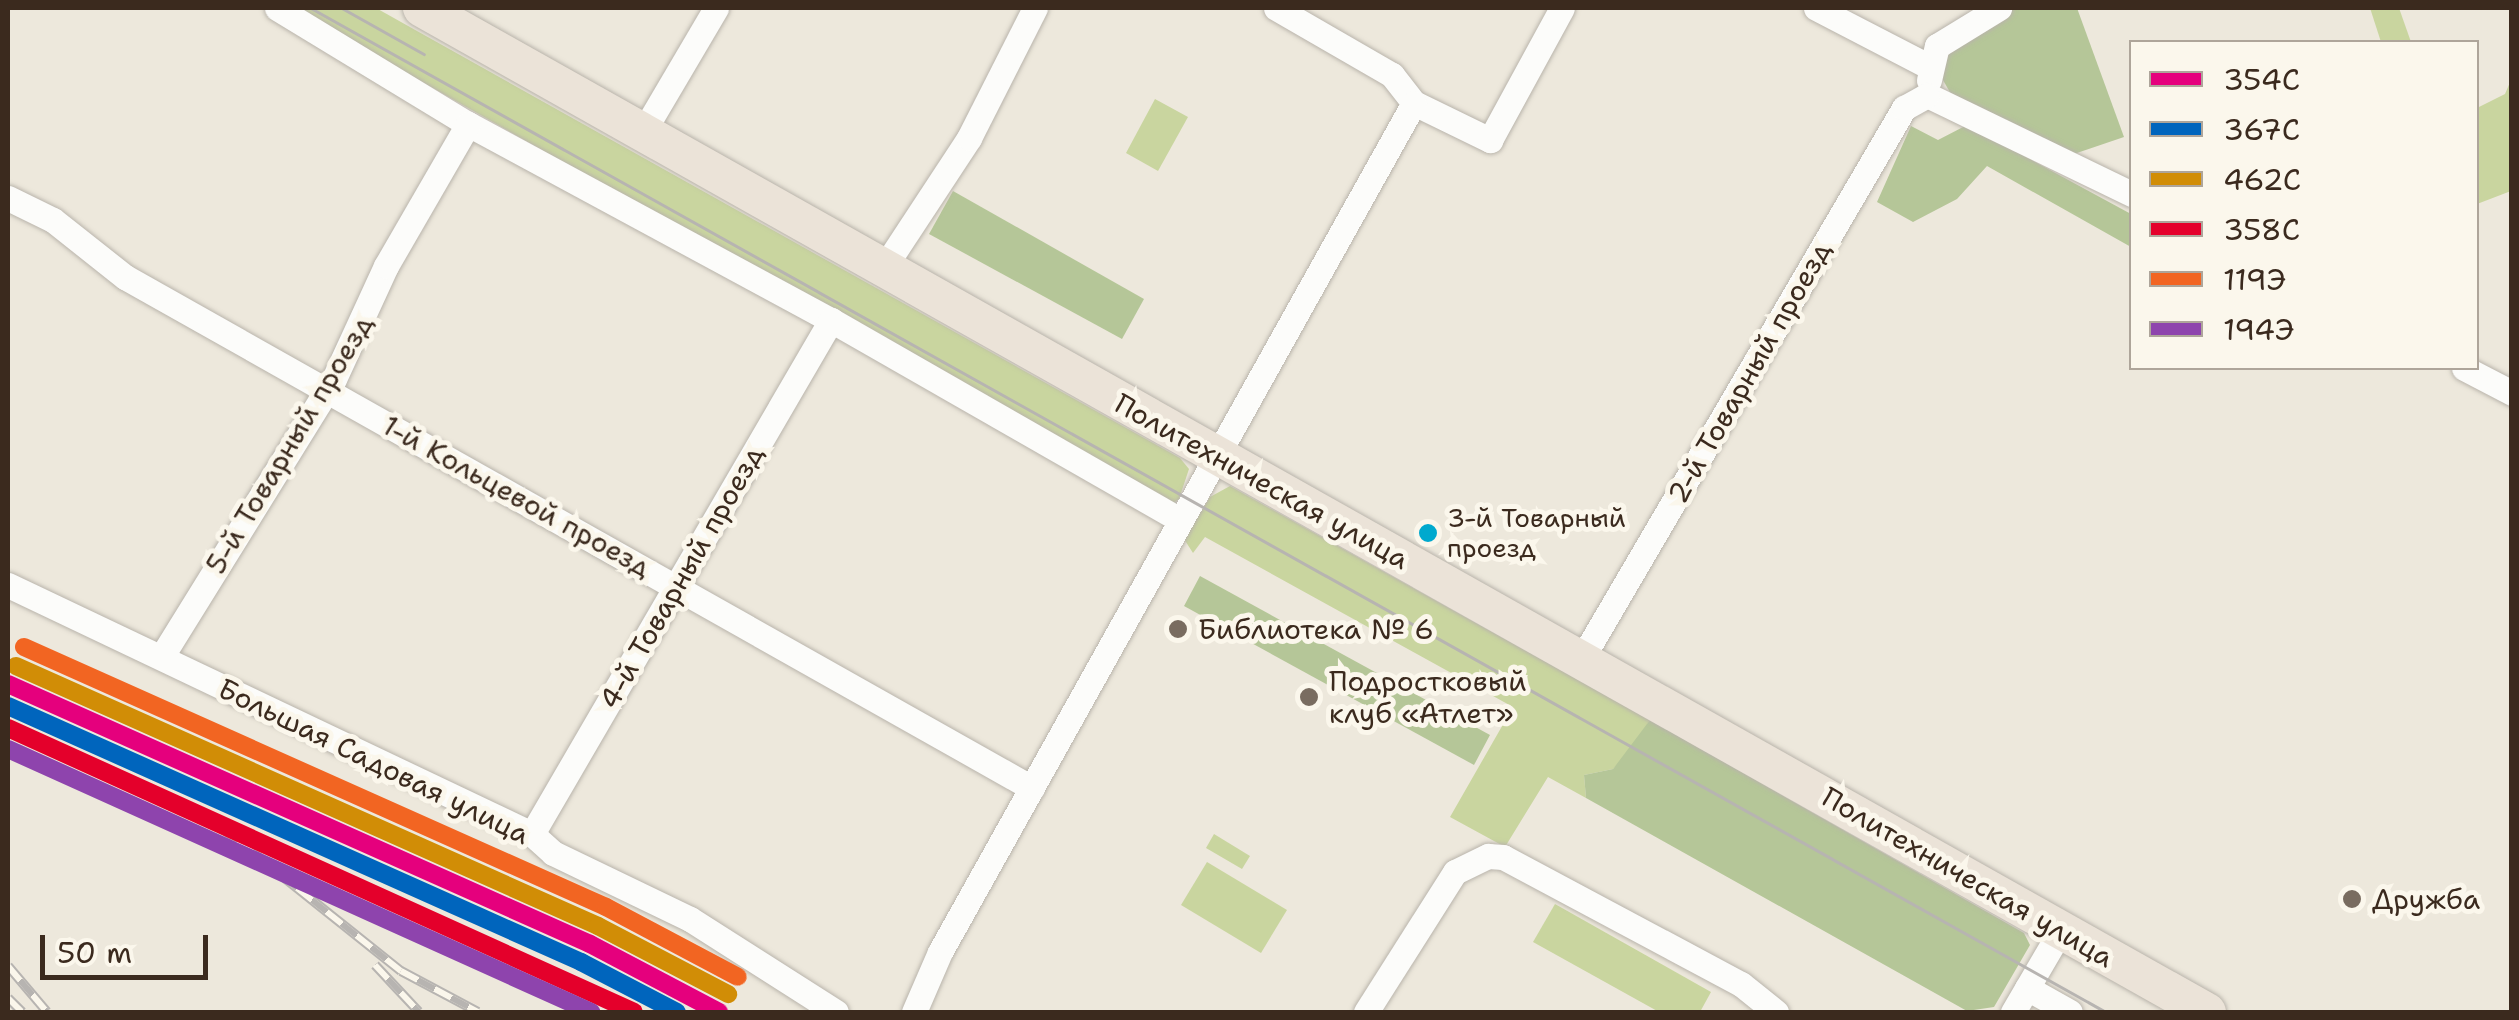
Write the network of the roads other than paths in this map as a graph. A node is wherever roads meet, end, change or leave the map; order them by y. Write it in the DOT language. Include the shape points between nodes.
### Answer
graph roads {
  1 [pos="277,8"];
  2 [pos="422,8"];
  3 [pos="716,8"];
  4 [pos="1034,8"];
  5 [pos="1276,8"];
  6 [pos="1562,8"];
  7 [pos="1816,8"];
  8 [pos="1999,8"];
  9 [pos="1962,16"];
  10 [pos="1930,66"];
  11 [pos="1927,95"];
  12 [pos="1414,103"];
  13 [pos="468,124"];
  14 [pos="643,132"];
  15 [pos="2129,193"];
  16 [pos="8,198"];
  17 [pos="883,269"];
  18 [pos="831,320"];
  19 [pos="2468,370"];
  20 [pos="325,392"];
  21 [pos="2512,393"];
  22 [pos="1216,455"];
  23 [pos="1180,520"];
  24 [pos="8,585"];
  25 [pos="678,588"];
  26 [pos="162,656"];
  27 [pos="1581,660"];
  28 [pos="1032,788"];
  29 [pos="532,834"];
  30 [pos="2060,930"];
  31 [pos="2026,988"];
  32 [pos="836,1012"];
  33 [pos="914,1012"];
  34 [pos="1366,1012"];
  35 [pos="1776,1012"];
  36 [pos="2014,1012"];
  37 [pos="2070,1012"];
  38 [pos="2207,1012"];
  1 -- 13 [label="street"];
  2 -- 14 [label="main road, Политехническая улица"];
  3 -- 14 [label="street"];
  4 -- 17 [label="street" via="969,138"];
  5 -- 12 [label="street" via="1392,76"];
  6 -- 12 [label="street" via="1490,140"];
  7 -- 10 [label="street"];
  8 -- 9 [label="street"];
  9 -- 10 [label="street"];
  10 -- 11 [label="street"];
  11 -- 15 [label="street"];
  11 -- 27 [label="street, 2-й Товарный проезд" via="1904,108"];
  12 -- 22 [label="street"];
  13 -- 18 [label="street"];
  13 -- 20 [label="street, 5-й Товарный проезд" via="386,266"];
  14 -- 17 [label="main road, Политехническая улица"];
  16 -- 20 [label="street, 1-й Кольцевой проезд" via="53,220 125,277 279,359"];
  17 -- 22 [label="main road, Политехническая улица"];
  18 -- 23 [label="street"];
  18 -- 25 [label="street, 4-й Товарный проезд"];
  19 -- 21 [label="street"];
  20 -- 25 [label="street, 1-й Кольцевой проезд"];
  20 -- 26 [label="street, 5-й Товарный проезд"];
  22 -- 23 [label="street"];
  22 -- 27 [label="main road, Политехническая улица"];
  23 -- 28 [label="street"];
  24 -- 26 [label="street, Большая Садовая улица" via="69,619"];
  25 -- 28 [label="street, 1-й Кольцевой проезд"];
  25 -- 29 [label="street, 4-й Товарный проезд"];
  26 -- 29 [label="street, Большая Садовая улица" via="285,721"];
  27 -- 30 [label="main road, Политехническая улица"];
  28 -- 33 [label="street"];
  29 -- 32 [label="street, Большая Садовая улица" via="553,854 690,919"];
  30 -- 31 [label="street"];
  30 -- 38 [label="main road, Политехническая улица"];
  31 -- 36 [label="street"];
  31 -- 37 [label="street"];
  34 -- 35 [label="street" via="1429,906 1472,860 1504,856 1741,984"];
}
